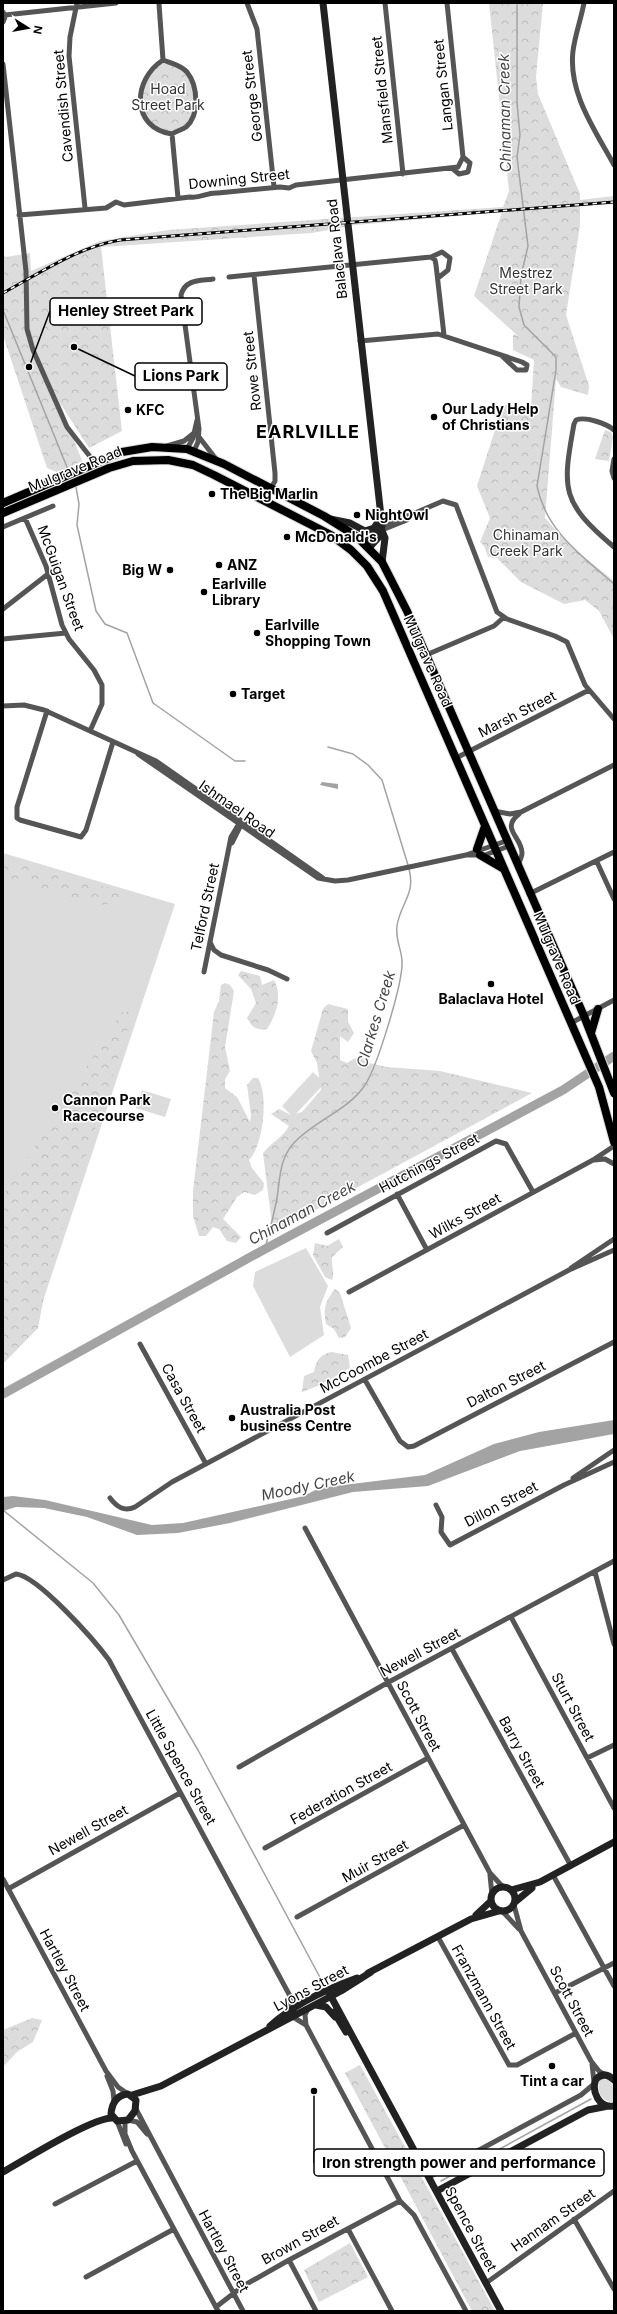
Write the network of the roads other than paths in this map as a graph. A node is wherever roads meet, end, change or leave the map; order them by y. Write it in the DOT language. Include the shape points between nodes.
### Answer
graph roads {
  1 [pos="116,3"];
  2 [pos="159,3"];
  3 [pos="247,3"];
  4 [pos="323,3"];
  5 [pos="385,3"];
  6 [pos="447,3"];
  7 [pos="584,3"];
  8 [pos="77,5"];
  9 [pos="4,14"];
  10 [pos="3,22"];
  11 [pos="163,60"];
  12 [pos="3,64"];
  13 [pos="5,94"];
  14 [pos="172,134"];
  15 [pos="463,157"];
  16 [pos="461,164"];
  17 [pos="614,165"];
  18 [pos="453,169"];
  19 [pos="403,174"];
  20 [pos="342,180"];
  21 [pos="274,187"];
  22 [pos="178,198"];
  23 [pos="85,208"];
  24 [pos="20,215"];
  25 [pos="431,257"];
  26 [pos="351,264"];
  27 [pos="254,275"];
  28 [pos="229,277"];
  29 [pos="438,278"];
  30 [pos="213,279"];
  31 [pos="444,335"];
  32 [pos="360,341"];
  33 [pos="502,356"];
  34 [pos="614,430"];
  35 [pos="197,435"];
  36 [pos="166,446"];
  37 [pos="191,450"];
  38 [pos="614,459"];
  39 [pos="218,461"];
  40 [pos="184,462"];
  41 [pos="95,463"];
  42 [pos="614,478"];
  43 [pos="271,488"];
  44 [pos="3,503"];
  45 [pos="53,506"];
  46 [pos="3,513"];
  47 [pos="25,518"];
  48 [pos="326,518"];
  49 [pos="380,526"];
  50 [pos="3,527"];
  51 [pos="613,544"];
  52 [pos="367,546"];
  53 [pos="357,555"];
  54 [pos="382,562"];
  55 [pos="48,574"];
  56 [pos="3,609"];
  57 [pos="504,617"];
  58 [pos="66,633"];
  59 [pos="3,639"];
  60 [pos="426,656"];
  61 [pos="589,690"];
  62 [pos="3,706"];
  63 [pos="47,711"];
  64 [pos="614,719"];
  65 [pos="90,731"];
  66 [pos="113,742"];
  67 [pos="468,752"];
  68 [pos="138,754"];
  69 [pos="456,758"];
  70 [pos="614,765"];
  71 [pos="208,796"];
  72 [pos="212,799"];
  73 [pos="206,802"];
  74 [pos="494,811"];
  75 [pos="521,812"];
  76 [pos="240,824"];
  77 [pos="485,826"];
  78 [pos="508,843"];
  79 [pos="495,848"];
  80 [pos="479,852"];
  81 [pos="614,852"];
  82 [pos="597,862"];
  83 [pos="518,867"];
  84 [pos="504,869"];
  85 [pos="529,894"];
  86 [pos="614,899"];
  87 [pos="210,942"];
  88 [pos="204,972"];
  89 [pos="287,979"];
  90 [pos="614,1000"];
  91 [pos="598,1009"];
  92 [pos="584,1016"];
  93 [pos="571,1023"];
  94 [pos="591,1033"];
  95 [pos="614,1093"];
  96 [pos="614,1142"];
  97 [pos="614,1146"];
  98 [pos="593,1160"];
  99 [pos="614,1164"];
  100 [pos="533,1192"];
  101 [pos="397,1194"];
  102 [pos="327,1233"];
  103 [pos="614,1239"];
  104 [pos="427,1250"];
  105 [pos="614,1250"];
  106 [pos="569,1270"];
  107 [pos="349,1292"];
  108 [pos="614,1342"];
  109 [pos="140,1344"];
  110 [pos="365,1380"];
  111 [pos="614,1450"];
  112 [pos="614,1462"];
  113 [pos="206,1464"];
  114 [pos="564,1485"];
  115 [pos="110,1498"];
  116 [pos="436,1504"];
  117 [pos="305,1528"];
  118 [pos="614,1562"];
  119 [pos="595,1572"];
  120 [pos="3,1580"];
  121 [pos="511,1617"];
  122 [pos="614,1644"];
  123 [pos="452,1649"];
  124 [pos="387,1683"];
  125 [pos="614,1745"];
  126 [pos="428,1758"];
  127 [pos="587,1758"];
  128 [pos="239,1767"];
  129 [pos="180,1793"];
  130 [pos="614,1808"];
  131 [pos="464,1825"];
  132 [pos="614,1842"];
  133 [pos="265,1848"];
  134 [pos="570,1866"];
  135 [pos="490,1872"];
  136 [pos="554,1875"];
  137 [pos="3,1879"];
  138 [pos="540,1882"];
  139 [pos="507,1888"];
  140 [pos="8,1889"];
  141 [pos="491,1898"];
  142 [pos="514,1903"];
  143 [pos="501,1911"];
  144 [pos="297,1917"];
  145 [pos="472,1919"];
  146 [pos="521,1931"];
  147 [pos="438,1937"];
  148 [pos="614,1963"];
  149 [pos="604,1968"];
  150 [pos="371,1972"];
  151 [pos="358,1982"];
  152 [pos="614,1986"];
  153 [pos="555,1993"];
  154 [pos="327,1995"];
  155 [pos="290,1996"];
  156 [pos="315,2005"];
  157 [pos="305,2007"];
  158 [pos="338,2011"];
  159 [pos="292,2014"];
  160 [pos="340,2023"];
  161 [pos="306,2025"];
  162 [pos="576,2034"];
  163 [pos="362,2053"];
  164 [pos="591,2061"];
  165 [pos="106,2071"];
  166 [pos="609,2075"];
  167 [pos="614,2080"];
  168 [pos="594,2083"];
  169 [pos="161,2086"];
  170 [pos="130,2095"];
  171 [pos="581,2095"];
  172 [pos="597,2097"];
  173 [pos="113,2104"];
  174 [pos="136,2107"];
  175 [pos="611,2107"];
  176 [pos="588,2110"];
  177 [pos="115,2120"];
  178 [pos="127,2120"];
  179 [pos="86,2127"];
  180 [pos="151,2140"];
  181 [pos="132,2151"];
  182 [pos="137,2161"];
  183 [pos="3,2172"];
  184 [pos="428,2177"];
  185 [pos="437,2191"];
  186 [pos="614,2191"];
  187 [pos="400,2201"];
  188 [pos="55,2204"];
  189 [pos="574,2219"];
  190 [pos="174,2229"];
  191 [pos="348,2229"];
  192 [pos="289,2260"];
  193 [pos="86,2277"];
  194 [pos="486,2283"];
  195 [pos="614,2289"];
  196 [pos="234,2294"];
  197 [pos="217,2309"];
  198 [pos="243,2311"];
  199 [pos="316,2311"];
  200 [pos="392,2311"];
  201 [pos="466,2311"];
  202 [pos="501,2311"];
  1 -- 8 [label="street"];
  2 -- 11 [label="street"];
  3 -- 21 [label="street, George Street" via="256,29"];
  4 -- 20 [label="street, Balaclava Road"];
  5 -- 19 [label="street, Mansfield Street"];
  6 -- 15 [label="street, Langan Street"];
  7 -- 17 [label="street" via="573,50 574,85 582,107"];
  8 -- 9 [label="street"];
  8 -- 23 [label="street, Cavendish Street" via="69,56"];
  9 -- 10 [label="street"];
  11 -- 14 [label="street" via="156,64 146,77 140,93 141,104 148,123 153,128"];
  11 -- 14 [label="street" via="187,72 195,90 196,101 192,118 186,126"];
  12 -- 13 [label="street"];
  13 -- 24 [label="street"];
  14 -- 22 [label="street"];
  15 -- 16 [label="street, Langan Street"];
  15 -- 18 [label="street" via="470,163 468,172 459,174"];
  16 -- 18 [label="street, Downing Street"];
  18 -- 19 [label="street, Downing Street"];
  19 -- 20 [label="street, Downing Street"];
  20 -- 21 [label="street, Downing Street" via="289,188"];
  20 -- 26 [label="street, Balaclava Road"];
  21 -- 22 [label="street, Downing Street" via="209,192 198,198"];
  22 -- 23 [label="street, Downing Street" via="124,205 116,202 106,208"];
  23 -- 24 [label="street, Downing Street"];
  24 -- 41 [label="street" via="26,280 25,320 30,343 67,427"];
  25 -- 26 [label="street"];
  25 -- 29 [label="street" via="435,260"];
  25 -- 29 [label="street" via="442,252 450,258 448,270"];
  26 -- 27 [label="street"];
  26 -- 32 [label="street, Balaclava Road"];
  27 -- 28 [label="street"];
  27 -- 43 [label="street, Rowe Street" via="275,473 275,481"];
  29 -- 31 [label="street"];
  30 -- 35 [label="street" via="190,282 184,287 181,299"];
  31 -- 32 [label="street" via="426,333"];
  31 -- 33 [label="street"];
  32 -- 49 [label="street, Balaclava Road"];
  34 -- 51 [label="street" via="607,425 578,419 574,424 568,456 568,492 584,519"];
  35 -- 36 [label="street"];
  35 -- 37 [label="street"];
  35 -- 39 [label="street"];
  36 -- 37 [label="main road, Mulgrave Road"];
  36 -- 41 [label="main road, Mulgrave Road" via="128,451"];
  37 -- 39 [label="main road, Mulgrave Road"];
  37 -- 40 [label="main road"];
  38 -- 42 [label="street"];
  39 -- 43 [label="main road, Mulgrave Road"];
  40 -- 46 [label="main road, Mulgrave Road" via="148,459 121,464"];
  40 -- 53 [label="main road, Mulgrave Road" via="331,535"];
  41 -- 44 [label="main road, Mulgrave Road"];
  43 -- 48 [label="main road, Mulgrave Road"];
  45 -- 47 [label="street, Mulgrave Road"];
  47 -- 50 [label="street, Mulgrave Road"];
  47 -- 55 [label="street, McGuigan Street"];
  48 -- 49 [label="street" via="350,523 366,531"];
  48 -- 52 [label="main road, Mulgrave Road"];
  49 -- 52 [label="street"];
  49 -- 54 [label="street, Balaclava Road" via="385,538"];
  49 -- 57 [label="street" via="443,501 456,505 496,610"];
  52 -- 53 [label="main road"];
  52 -- 54 [label="main road, Mulgrave Road"];
  53 -- 69 [label="main road, Mulgrave Road" via="372,571 383,591"];
  54 -- 60 [label="main road, Mulgrave Road" via="396,586"];
  55 -- 56 [label="street"];
  55 -- 58 [label="street, McGuigan Street"];
  57 -- 60 [label="street" via="494,626"];
  57 -- 61 [label="street" via="567,642"];
  58 -- 59 [label="street"];
  58 -- 65 [label="street, McGuigan Street" via="102,685 102,704"];
  60 -- 67 [label="main road, Mulgrave Road"];
  61 -- 64 [label="street"];
  61 -- 67 [label="street, Marsh Street"];
  62 -- 63 [label="street, Ishmael Road" via="28,706"];
  63 -- 65 [label="street, Ishmael Road"];
  63 -- 66 [label="street" via="17,807 17,818 20,820 82,837"];
  65 -- 66 [label="street, Ishmael Road"];
  66 -- 68 [label="street, Ishmael Road"];
  67 -- 69 [label="street, Marsh Street"];
  67 -- 74 [label="main road, Mulgrave Road"];
  68 -- 71 [label="street, Ishmael Road" via="156,761"];
  68 -- 73 [label="street, Ishmael Road"];
  69 -- 77 [label="main road, Mulgrave Road"];
  70 -- 75 [label="street"];
  71 -- 72 [label="street, Ishmael Road"];
  71 -- 73 [label="street"];
  72 -- 73 [label="street"];
  72 -- 76 [label="street, Ishmael Road"];
  73 -- 76 [label="street, Ishmael Road"];
  74 -- 75 [label="street" via="510,814"];
  74 -- 78 [label="main road, Mulgrave Road"];
  75 -- 83 [label="street" via="512,819 511,824 522,852"];
  76 -- 80 [label="street, Ishmael Road" via="310,874 341,881"];
  76 -- 87 [label="street, Telford Street" via="230,847"];
  77 -- 79 [label="main road, Mulgrave Road"];
  77 -- 80 [label="main road"];
  78 -- 79 [label="street, Ishmael Road"];
  78 -- 83 [label="main road, Mulgrave Road"];
  79 -- 80 [label="street, Ishmael Road"];
  79 -- 84 [label="main road, Mulgrave Road"];
  80 -- 84 [label="main road"];
  81 -- 82 [label="street"];
  82 -- 85 [label="street"];
  82 -- 86 [label="street"];
  83 -- 85 [label="main road, Mulgrave Road"];
  84 -- 93 [label="main road, Mulgrave Road"];
  85 -- 92 [label="main road, Mulgrave Road"];
  87 -- 88 [label="street, Telford Street"];
  87 -- 89 [label="street" via="214,950 220,954"];
  90 -- 91 [label="street"];
  91 -- 92 [label="street"];
  91 -- 94 [label="main road"];
  92 -- 93 [label="street"];
  92 -- 94 [label="main road, Mulgrave Road"];
  93 -- 96 [label="main road, Mulgrave Road" via="606,1108"];
  94 -- 95 [label="main road, Mulgrave Road"];
  97 -- 98 [label="street, Wilks Street"];
  98 -- 99 [label="street" via="605,1159"];
  98 -- 100 [label="street, Wilks Street"];
  100 -- 101 [label="street, Hutchings Street" via="506,1145 501,1141 494,1142"];
  100 -- 104 [label="street, Wilks Street"];
  101 -- 102 [label="street, Hutchings Street"];
  101 -- 104 [label="street"];
  103 -- 106 [label="street, McCoombe Street"];
  104 -- 107 [label="street, Wilks Street"];
  105 -- 106 [label="street, McCoombe Street"];
  106 -- 110 [label="street, McCoombe Street"];
  108 -- 110 [label="street, Dalton Street" via="421,1443 408,1447 396,1435"];
  109 -- 113 [label="street, Casa Street"];
  110 -- 113 [label="street, McCoombe Street"];
  111 -- 114 [label="street, Dillon Street"];
  112 -- 114 [label="street, Dillon Street"];
  113 -- 115 [label="street, McCoombe Street" via="172,1482 131,1509 119,1508"];
  114 -- 116 [label="street, Dillon Street" via="450,1545 441,1532 442,1517"];
  117 -- 124 [label="street, Scott Street"];
  118 -- 119 [label="street, Newell Street"];
  119 -- 121 [label="street, Newell Street"];
  119 -- 122 [label="street"];
  120 -- 129 [label="street, Little Spence Street" via="20,1574 30,1580 92,1638 109,1660"];
  121 -- 123 [label="street, Newell Street"];
  121 -- 127 [label="street, Sturt Street"];
  123 -- 124 [label="street, Newell Street"];
  123 -- 134 [label="street, Barry Street"];
  124 -- 126 [label="street, Scott Street"];
  124 -- 128 [label="street, Newell Street"];
  125 -- 127 [label="street"];
  126 -- 131 [label="street, Scott Street"];
  126 -- 133 [label="street, Federation Street"];
  127 -- 130 [label="street, Sturt Street"];
  129 -- 140 [label="street, Newell Street"];
  129 -- 155 [label="street, Little Spence Street"];
  131 -- 135 [label="street, Scott Street"];
  131 -- 144 [label="street, Muir Street"];
  132 -- 134 [label="street"];
  134 -- 136 [label="street"];
  135 -- 139 [label="street, Scott Street"];
  135 -- 141 [label="street, Scott Street"];
  136 -- 138 [label="street"];
  136 -- 149 [label="street"];
  137 -- 140 [label="street, Hartley Street"];
  138 -- 139 [label="street" via="518,1889"];
  138 -- 142 [label="street"];
  139 -- 141 [label="street" via="496,1889"];
  139 -- 142 [label="street" via="514,1895"];
  140 -- 165 [label="street, Hartley Street"];
  141 -- 143 [label="street" via="494,1907"];
  141 -- 145 [label="street, Lyons Street"];
  142 -- 143 [label="street" via="510,1910"];
  142 -- 146 [label="street, Scott Street"];
  143 -- 145 [label="street, Lyons Street"];
  143 -- 146 [label="street, Scott Street"];
  145 -- 147 [label="street, Lyons Street"];
  146 -- 153 [label="street, Scott Street"];
  147 -- 150 [label="street, Lyons Street"];
  147 -- 162 [label="street, Franzmann Street" via="506,2062 513,2066 521,2064"];
  148 -- 149 [label="street"];
  149 -- 152 [label="street"];
  149 -- 153 [label="street"];
  150 -- 151 [label="street, Lyons Street"];
  150 -- 154 [label="street, Lyons Street"];
  151 -- 154 [label="street, Lyons Street"];
  151 -- 158 [label="street" via="341,1996"];
  153 -- 162 [label="street, Scott Street"];
  154 -- 156 [label="street, Lyons Street"];
  154 -- 157 [label="street, Lyons Street"];
  154 -- 158 [label="street, Spence Street"];
  154 -- 160 [label="street, Spence Street"];
  155 -- 157 [label="street, Little Spence Street"];
  155 -- 159 [label="street, Little Spence Street"];
  156 -- 157 [label="street, Lyons Street"];
  156 -- 160 [label="street" via="326,2007"];
  157 -- 159 [label="street, Lyons Street"];
  157 -- 161 [label="street"];
  158 -- 163 [label="street, Spence Street"];
  159 -- 161 [label="street"];
  159 -- 169 [label="street, Lyons Street"];
  160 -- 163 [label="street, Spence Street"];
  161 -- 187 [label="street"];
  162 -- 164 [label="street, Scott Street"];
  163 -- 184 [label="street, Spence Street"];
  164 -- 166 [label="street, Scott Street" via="599,2071"];
  164 -- 168 [label="street, Scott Street"];
  165 -- 170 [label="street, Hartley Street" via="118,2087"];
  165 -- 173 [label="street, Hartley Street" via="114,2091"];
  166 -- 167 [label="street"];
  166 -- 168 [label="street" via="599,2076"];
  168 -- 171 [label="street"];
  168 -- 172 [label="street"];
  169 -- 170 [label="street, Lyons Street"];
  169 -- 174 [label="street, Lyons Street"];
  170 -- 173 [label="street" via="121,2096"];
  170 -- 174 [label="street" via="136,2100"];
  171 -- 172 [label="street" via="591,2093"];
  171 -- 184 [label="street"];
  172 -- 175 [label="street"];
  172 -- 176 [label="street" via="595,2104"];
  173 -- 177 [label="street" via="111,2114"];
  173 -- 179 [label="street" via="106,2113"];
  174 -- 178 [label="street"];
  174 -- 180 [label="street, Hartley Street"];
  175 -- 176 [label="street"];
  176 -- 185 [label="street"];
  177 -- 178 [label="street"];
  177 -- 179 [label="street" via="103,2120"];
  177 -- 181 [label="street" via="122,2137"];
  178 -- 180 [label="street, Hartley Street" via="139,2123"];
  178 -- 181 [label="street" via="124,2131"];
  179 -- 183 [label="street"];
  180 -- 196 [label="street, Hartley Street"];
  181 -- 182 [label="street"];
  182 -- 188 [label="street"];
  182 -- 190 [label="street"];
  184 -- 185 [label="street, Spence Street"];
  185 -- 194 [label="street, Spence Street"];
  186 -- 189 [label="street, Hannam Street"];
  187 -- 191 [label="street, Brown Street"];
  187 -- 201 [label="street" via="414,2215"];
  189 -- 194 [label="street, Hannam Street"];
  189 -- 195 [label="street"];
  190 -- 193 [label="street"];
  190 -- 197 [label="street"];
  191 -- 192 [label="street, Brown Street"];
  191 -- 200 [label="street"];
  192 -- 196 [label="street, Brown Street"];
  192 -- 199 [label="street"];
  194 -- 202 [label="street, Spence Street"];
  196 -- 197 [label="street, Brown Street"];
  196 -- 198 [label="street, Hartley Street"];
}
